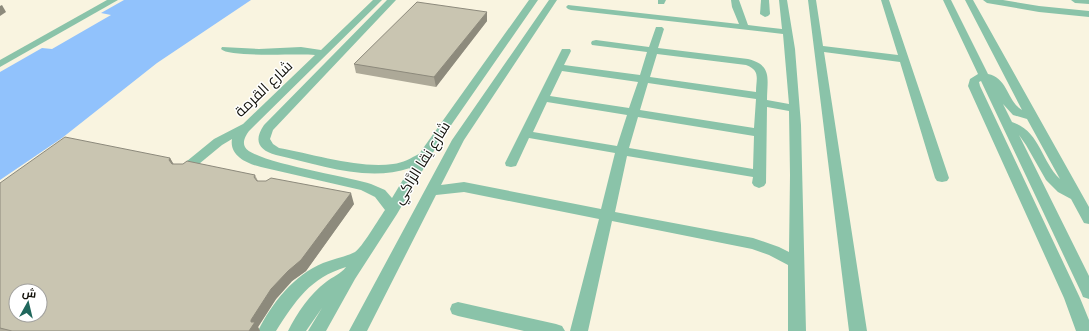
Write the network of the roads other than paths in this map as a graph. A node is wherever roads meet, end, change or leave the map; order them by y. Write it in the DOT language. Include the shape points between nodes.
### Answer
graph roads {
  1 [pos="114,0"];
  2 [pos="378,0"];
  3 [pos="392,0"];
  4 [pos="534,0"];
  5 [pos="553,0"];
  6 [pos="735,0"];
  7 [pos="761,0"];
  8 [pos="765,0"];
  9 [pos="782,0"];
  10 [pos="812,0"];
  11 [pos="885,0"];
  12 [pos="947,0"];
  13 [pos="969,0"];
  14 [pos="987,0"];
  15 [pos="1075,0"];
  16 [pos="1089,1"];
  17 [pos="1020,2"];
  18 [pos="571,7"];
  19 [pos="1089,8"];
  20 [pos="765,14"];
  21 [pos="1089,14"];
  22 [pos="744,28"];
  23 [pos="659,29"];
  24 [pos="787,34"];
  25 [pos="596,43"];
  26 [pos="819,48"];
  27 [pos="226,49"];
  28 [pos="652,50"];
  29 [pos="566,51"];
  30 [pos="324,53"];
  31 [pos="903,59"];
  32 [pos="0,64"];
  33 [pos="558,67"];
  34 [pos="985,76"];
  35 [pos="644,79"];
  36 [pos="542,98"];
  37 [pos="761,100"];
  38 [pos="794,108"];
  39 [pos="634,112"];
  40 [pos="1031,116"];
  41 [pos="250,124"];
  42 [pos="1009,125"];
  43 [pos="760,133"];
  44 [pos="525,134"];
  45 [pos="622,151"];
  46 [pos="423,157"];
  47 [pos="336,163"];
  48 [pos="511,163"];
  49 [pos="183,170"];
  50 [pos="942,178"];
  51 [pos="336,180"];
  52 [pos="431,191"];
  53 [pos="1076,196"];
  54 [pos="392,210"];
  55 [pos="606,215"];
  56 [pos="1089,219"];
  57 [pos="362,256"];
  58 [pos="795,262"];
  59 [pos="350,276"];
  60 [pos="1089,292"];
  61 [pos="458,309"];
  62 [pos="267,331"];
  63 [pos="297,331"];
  64 [pos="317,331"];
  65 [pos="358,331"];
  66 [pos="556,331"];
  67 [pos="579,331"];
  68 [pos="797,331"];
  69 [pos="858,331"];
  70 [pos="1085,331"];
  1 -- 32 [label="street"];
  2 -- 30 [label="street, شارع القرمة"];
  3 -- 47 [label="street, شارع القرمة" via="263,136 271,149"];
  4 -- 46 [label="street, شارع نِقا الرَّاكِي"];
  5 -- 52 [label="street, شارع نِقا الرَّاكِي" via="458,140"];
  6 -- 22 [label="street"];
  7 -- 8 [label="street"];
  8 -- 20 [label="street"];
  9 -- 24 [label="street"];
  10 -- 26 [label="street"];
  11 -- 31 [label="street"];
  12 -- 34 [label="street"];
  13 -- 40 [label="street"];
  14 -- 17 [label="street"];
  15 -- 16 [label="street"];
  17 -- 19 [label="street"];
  17 -- 21 [label="street"];
  18 -- 22 [label="street"];
  22 -- 24 [label="street"];
  23 -- 28 [label="street"];
  24 -- 38 [label="street"];
  25 -- 28 [label="street"];
  26 -- 31 [label="street"];
  26 -- 69 [label="street"];
  27 -- 30 [label="street"];
  28 -- 35 [label="street"];
  28 -- 37 [label="street" via="755,64 762,72"];
  29 -- 33 [label="street"];
  30 -- 41 [label="street, شارع القرمة"];
  31 -- 50 [label="street"];
  33 -- 35 [label="street"];
  33 -- 36 [label="street"];
  34 -- 40 [label="street" via="999,84 1014,110"];
  34 -- 42 [label="street"];
  34 -- 70 [label="street" via="974,80 974,86"];
  35 -- 37 [label="street"];
  35 -- 39 [label="street"];
  36 -- 39 [label="street"];
  36 -- 44 [label="street"];
  37 -- 38 [label="street"];
  37 -- 43 [label="street"];
  38 -- 58 [label="street" via="797,200"];
  39 -- 43 [label="street"];
  39 -- 45 [label="street"];
  40 -- 53 [label="street"];
  41 -- 49 [label="street" via="222,140"];
  41 -- 51 [label="street, شارع القرمة" via="241,132 237,141 241,153 279,173"];
  42 -- 53 [label="street" via="1025,133 1048,174"];
  42 -- 60 [label="street"];
  43 -- 45 [label="street" via="759,179"];
  44 -- 45 [label="street"];
  44 -- 48 [label="street"];
  45 -- 55 [label="street"];
  46 -- 47 [label="street, شارع القرمة" via="390,169"];
  46 -- 54 [label="street, شارع نِقا الرَّاكِي"];
  47 -- 51 [label="street" via="346,167 347,172"];
  51 -- 54 [label="street, شارع القرمة" via="375,190 386,199"];
  52 -- 55 [label="street" via="464,187"];
  52 -- 65 [label="street, شارع نِقا الرَّاكِي"];
  53 -- 56 [label="street"];
  54 -- 57 [label="street, شارع نِقا الرَّاكِي"];
  55 -- 58 [label="street" via="753,244"];
  55 -- 67 [label="street"];
  57 -- 59 [label="street, شارع نِقا الرَّاكِي"];
  57 -- 62 [label="street" via="326,268 305,281 291,294"];
  58 -- 68 [label="street"];
  59 -- 63 [label="street" via="326,290 312,306"];
  59 -- 64 [label="street, شارع نِقا الرَّاكِي"];
  61 -- 66 [label="street"];
}
